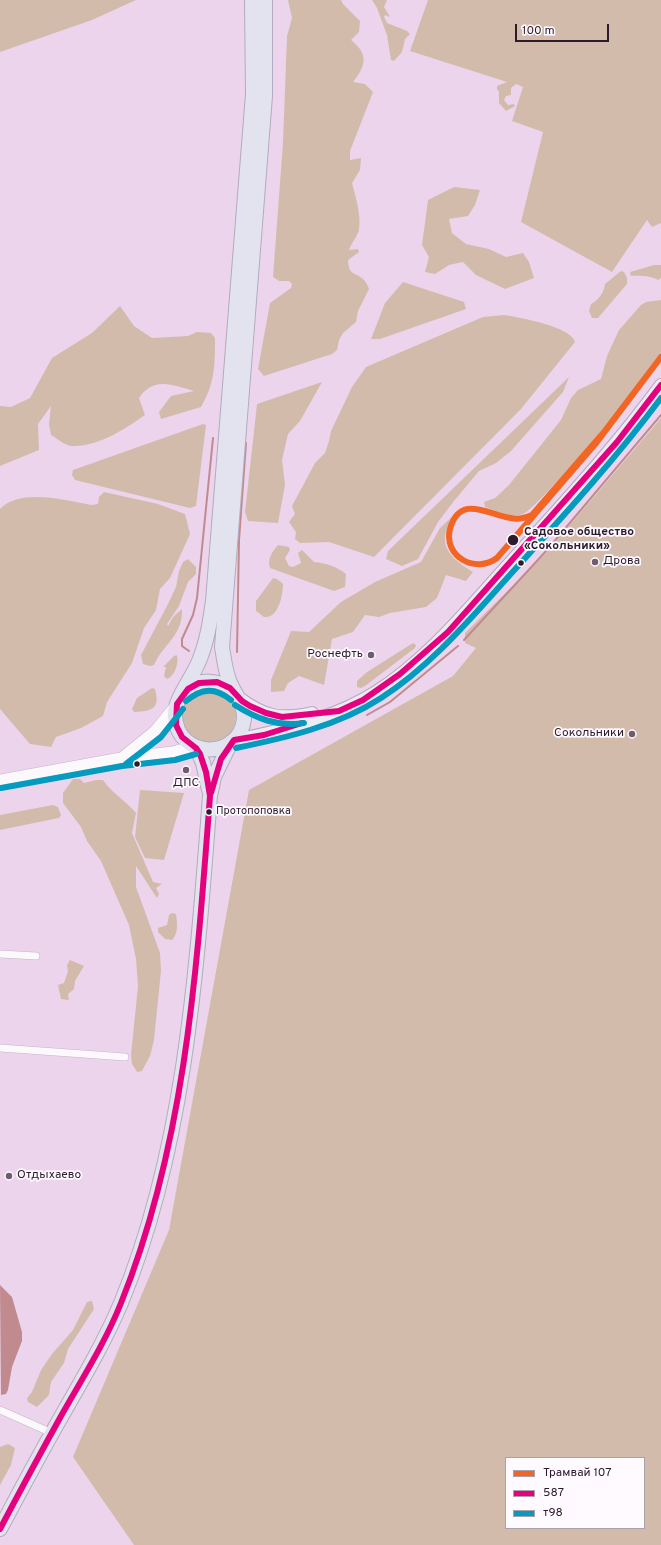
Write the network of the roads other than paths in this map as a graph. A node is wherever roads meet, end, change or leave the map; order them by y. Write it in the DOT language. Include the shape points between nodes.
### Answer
graph roads {
  1 [pos="252,0"];
  2 [pos="264,0"];
  3 [pos="661,385"];
  4 [pos="237,696"];
  5 [pos="179,700"];
  6 [pos="339,711"];
  7 [pos="232,741"];
  8 [pos="195,747"];
  9 [pos="121,758"];
  10 [pos="0,780"];
  11 [pos="210,796"];
  12 [pos="0,954"];
  13 [pos="36,956"];
  14 [pos="0,1048"];
  15 [pos="125,1057"];
  16 [pos="0,1410"];
  17 [pos="52,1433"];
  18 [pos="0,1529"];
  1 -- 5 [label="highway" via="253,94 213,601 209,628 199,660"];
  2 -- 4 [label="highway" via="265,96 222,642 224,664"];
  3 -- 6 [label="main road" via="616,442 448,632 376,692"];
  4 -- 5 [label="highway" via="221,683 204,681 191,686"];
  4 -- 6 [label="main road" via="261,712 277,717"];
  4 -- 7 [label="highway" via="244,719"];
  5 -- 8 [label="highway" via="175,715 176,725 180,734"];
  5 -- 9 [label="main road" via="155,731"];
  6 -- 7 [label="main road" via="264,735"];
  7 -- 8 [label="highway" via="214,750"];
  7 -- 11 [label="highway" via="219,765"];
  8 -- 9 [label="main road"];
  8 -- 11 [label="highway" via="203,763"];
  9 -- 10 [label="main road"];
  11 -- 17 [label="highway" via="192,999 167,1160 153,1212 120,1304"];
  12 -- 13 [label="street"];
  14 -- 15 [label="street"];
  16 -- 17 [label="street"];
  17 -- 18 [label="highway"];
}
